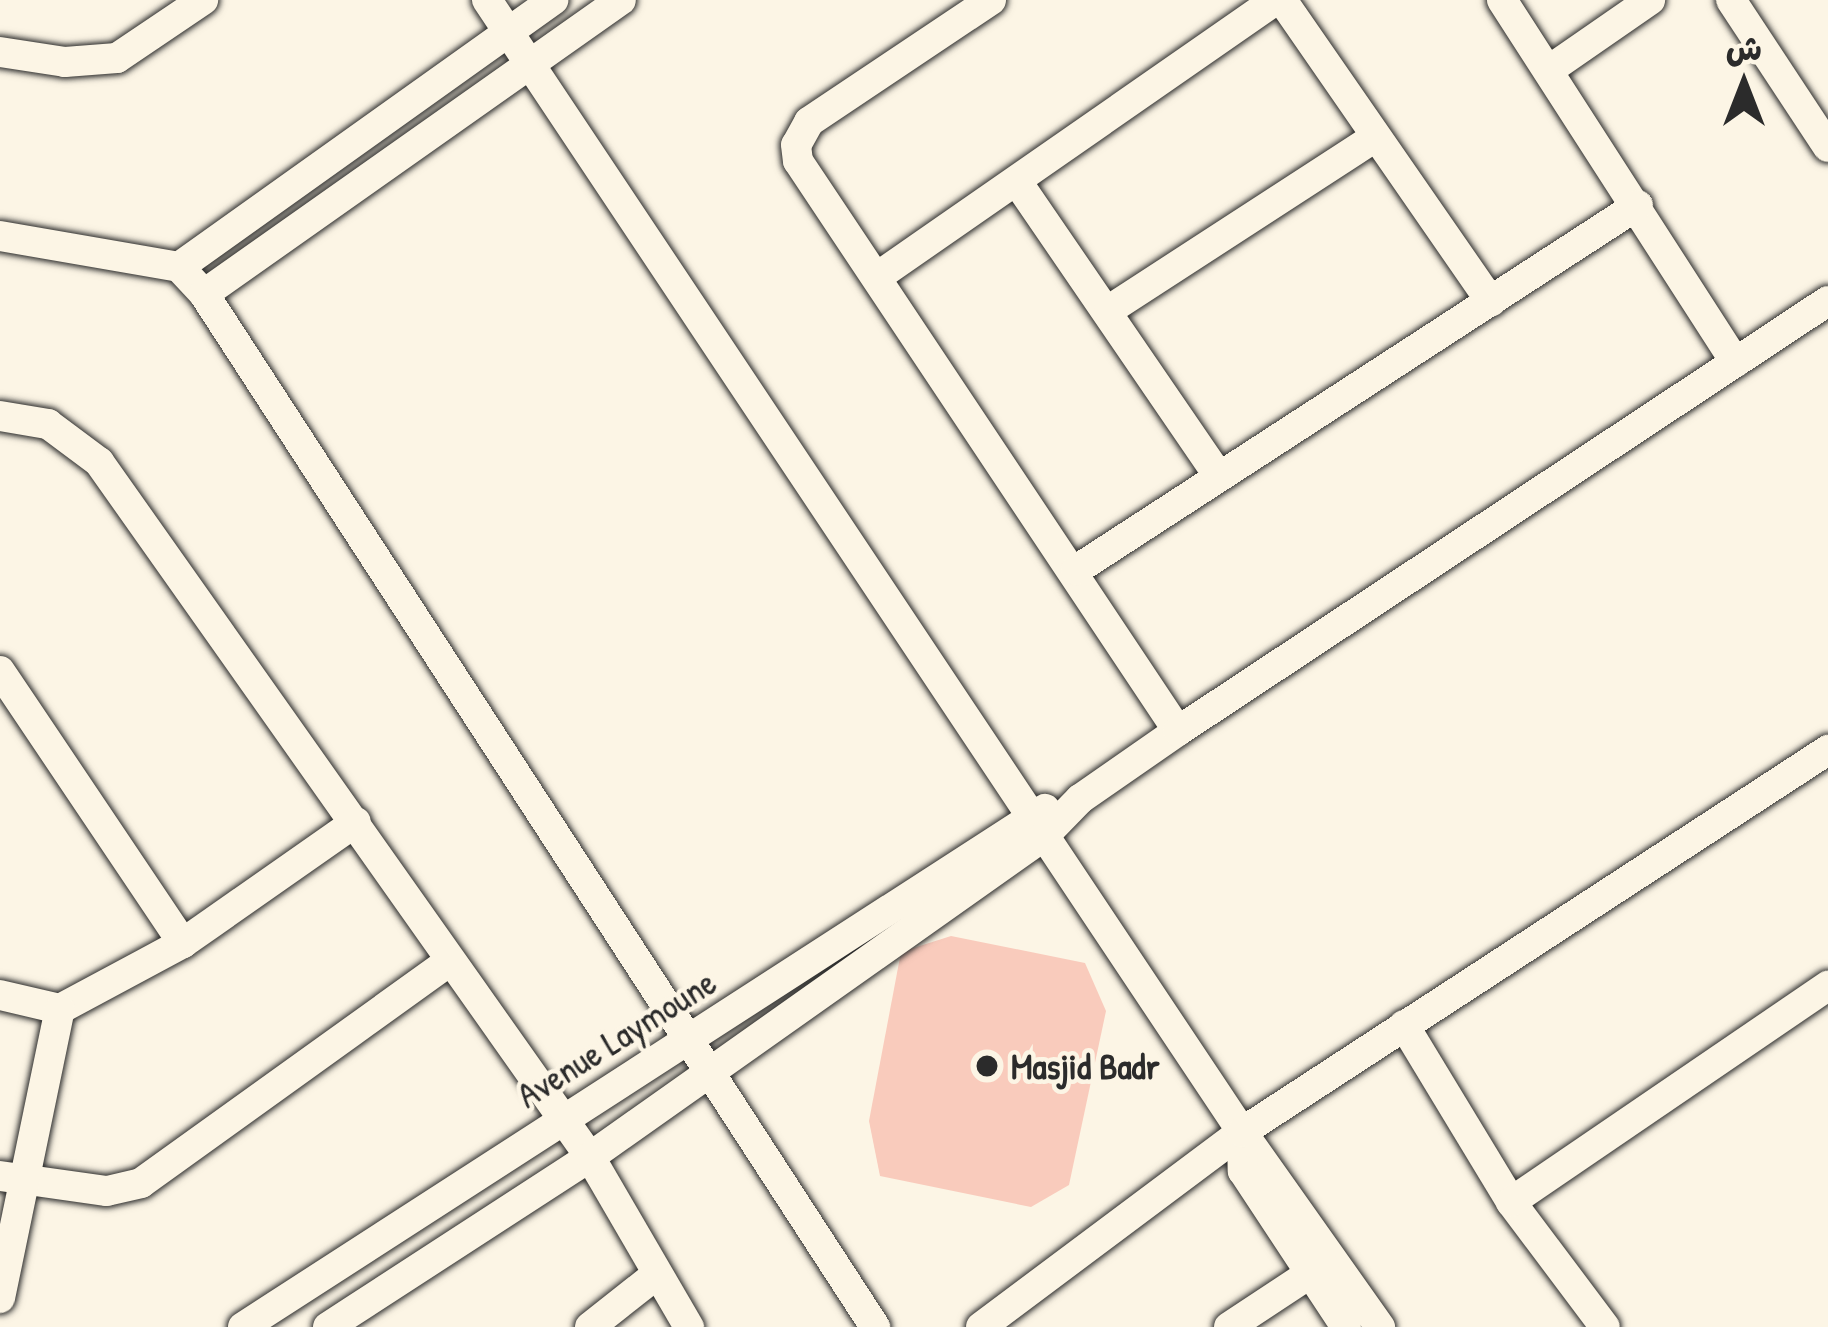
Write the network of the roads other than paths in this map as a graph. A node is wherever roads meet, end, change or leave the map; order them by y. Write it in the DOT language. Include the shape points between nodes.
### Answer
graph roads {
  1 [pos="203,0"];
  2 [pos="487,0"];
  3 [pos="553,0"];
  4 [pos="621,0"];
  5 [pos="991,0"];
  6 [pos="1279,0"];
  7 [pos="1502,0"];
  8 [pos="1651,0"];
  9 [pos="1731,0"];
  10 [pos="507,31"];
  11 [pos="0,52"];
  12 [pos="528,62"];
  13 [pos="1549,70"];
  14 [pos="1372,139"];
  15 [pos="1828,147"];
  16 [pos="1018,183"];
  17 [pos="1638,205"];
  18 [pos="0,236"];
  19 [pos="179,267"];
  20 [pos="877,278"];
  21 [pos="204,294"];
  22 [pos="1828,301"];
  23 [pos="1491,302"];
  24 [pos="1109,310"];
  25 [pos="1736,362"];
  26 [pos="0,416"];
  27 [pos="1219,477"];
  28 [pos="1076,569"];
  29 [pos="0,671"];
  30 [pos="1178,731"];
  31 [pos="1828,750"];
  32 [pos="356,822"];
  33 [pos="1037,826"];
  34 [pos="182,943"];
  35 [pos="448,962"];
  36 [pos="1828,986"];
  37 [pos="0,995"];
  38 [pos="61,1009"];
  39 [pos="1404,1025"];
  40 [pos="692,1038"];
  41 [pos="713,1069"];
  42 [pos="558,1120"];
  43 [pos="1242,1132"];
  44 [pos="590,1157"];
  45 [pos="12,1179"];
  46 [pos="1511,1202"];
  47 [pos="1321,1266"];
  48 [pos="657,1274"];
  49 [pos="0,1298"];
  50 [pos="243,1327"];
  51 [pos="328,1327"];
  52 [pos="590,1327"];
  53 [pos="689,1327"];
  54 [pos="875,1327"];
  55 [pos="981,1327"];
  56 [pos="1228,1327"];
  57 [pos="1346,1327"];
  58 [pos="1380,1327"];
  59 [pos="1605,1327"];
  1 -- 11 [label="street" via="117,58 65,62"];
  2 -- 10 [label="street"];
  3 -- 10 [label="street"];
  4 -- 12 [label="street"];
  5 -- 20 [label="street" via="809,122 796,145"];
  6 -- 14 [label="street"];
  6 -- 16 [label="street"];
  7 -- 13 [label="street"];
  8 -- 13 [label="street"];
  9 -- 15 [label="street"];
  10 -- 12 [label="street"];
  10 -- 19 [label="street"];
  12 -- 21 [label="street"];
  12 -- 33 [label="street"];
  13 -- 17 [label="street"];
  14 -- 23 [label="street"];
  14 -- 24 [label="street"];
  16 -- 20 [label="street"];
  16 -- 24 [label="street"];
  17 -- 23 [label="street"];
  17 -- 25 [label="street"];
  18 -- 19 [label="street"];
  19 -- 21 [label="street"];
  20 -- 28 [label="street"];
  21 -- 40 [label="street"];
  22 -- 25 [label="street"];
  23 -- 27 [label="street"];
  24 -- 27 [label="street"];
  25 -- 30 [label="street"];
  26 -- 32 [label="street" via="47,424 99,462"];
  27 -- 28 [label="street"];
  28 -- 30 [label="street"];
  29 -- 34 [label="street"];
  30 -- 33 [label="street"];
  31 -- 39 [label="street"];
  32 -- 34 [label="street"];
  32 -- 35 [label="street"];
  33 -- 40 [label="street, Avenue Laymoune"];
  33 -- 41 [label="street"];
  33 -- 43 [label="street"];
  34 -- 38 [label="street"];
  35 -- 42 [label="street"];
  35 -- 45 [label="street" via="141,1183 106,1191"];
  36 -- 46 [label="street"];
  37 -- 38 [label="street"];
  38 -- 45 [label="street"];
  39 -- 43 [label="street"];
  39 -- 46 [label="street"];
  40 -- 41 [label="street"];
  40 -- 42 [label="street, Avenue Laymoune"];
  41 -- 44 [label="street"];
  41 -- 54 [label="street"];
  42 -- 44 [label="street"];
  42 -- 50 [label="street, Avenue Laymoune"];
  43 -- 47 [label="street"];
  43 -- 55 [label="street"];
  44 -- 48 [label="street"];
  44 -- 51 [label="street"];
  45 -- 49 [label="street"];
  46 -- 59 [label="street"];
  47 -- 56 [label="street"];
  47 -- 57 [label="street"];
  47 -- 58 [label="street"];
  48 -- 52 [label="street"];
  48 -- 53 [label="street"];
}
